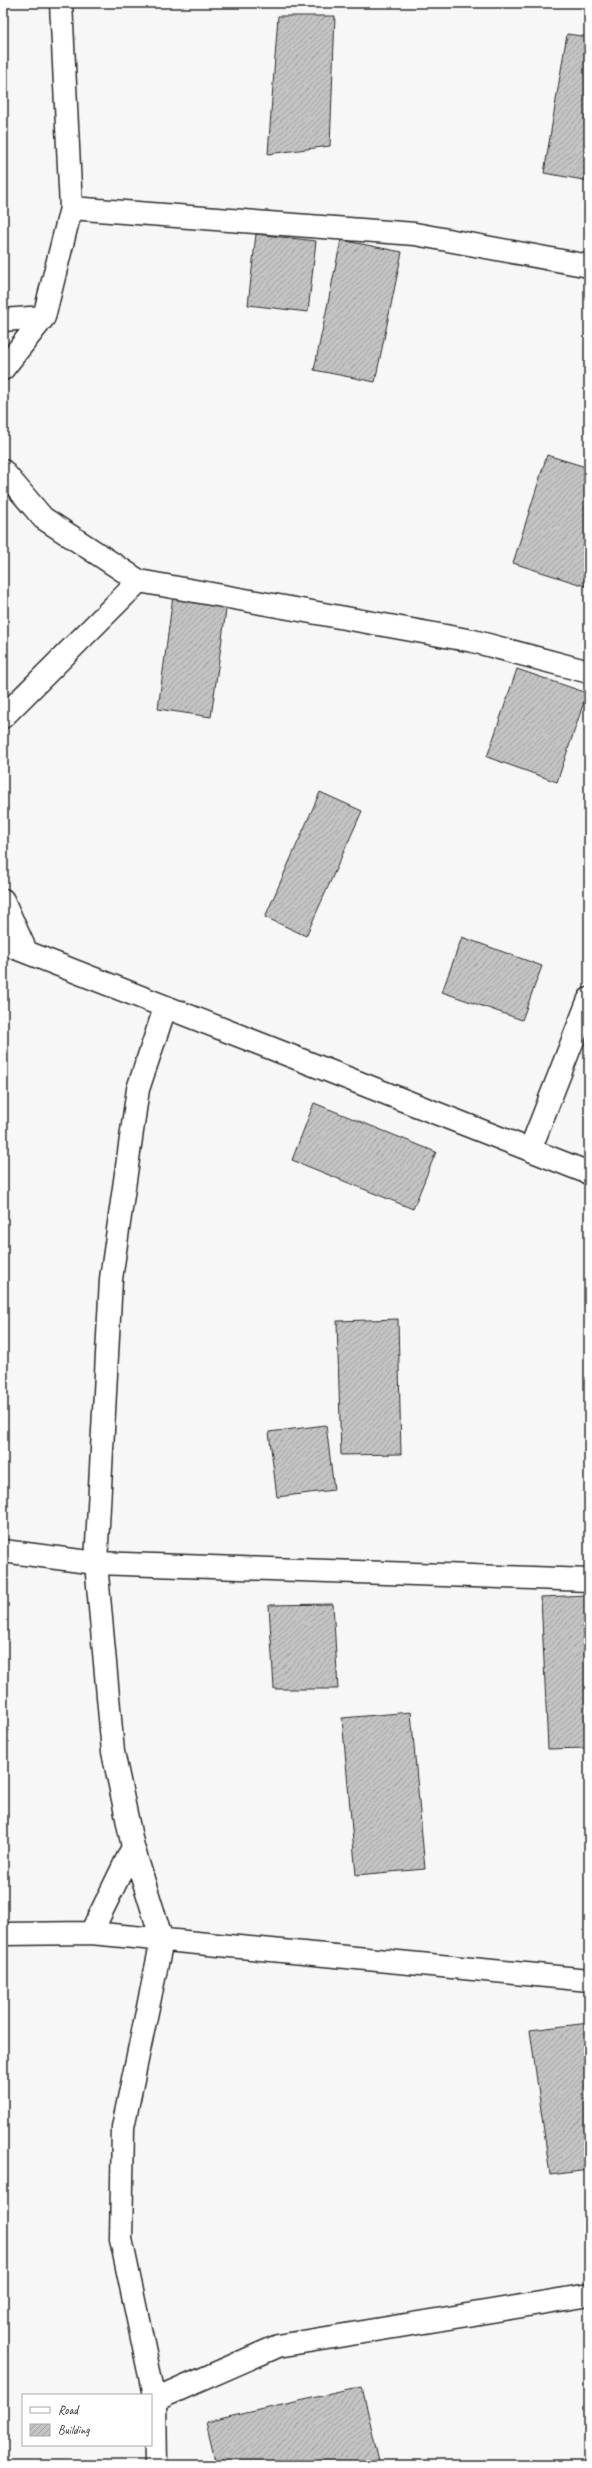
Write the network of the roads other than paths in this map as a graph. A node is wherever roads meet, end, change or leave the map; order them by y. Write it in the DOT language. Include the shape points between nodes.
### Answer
graph roads {
  1 [pos="61,3"];
  2 [pos="70,208"];
  3 [pos="589,266"];
  4 [pos="44,317"];
  5 [pos="3,320"];
  6 [pos="3,370"];
  7 [pos="3,471"];
  8 [pos="139,581"];
  9 [pos="589,672"];
  10 [pos="3,717"];
  11 [pos="3,900"];
  12 [pos="3,943"];
  13 [pos="25,950"];
  14 [pos="589,999"];
  15 [pos="165,1008"];
  16 [pos="530,1150"];
  17 [pos="589,1173"];
  18 [pos="3,1551"];
  19 [pos="96,1563"];
  20 [pos="589,1580"];
  21 [pos="133,1847"];
  22 [pos="91,1933"];
  23 [pos="3,1934"];
  24 [pos="162,1940"];
  25 [pos="589,1980"];
  26 [pos="589,2295"];
  27 [pos="155,2400"];
  28 [pos="156,2465"];
  1 -- 2 [label="street"];
  2 -- 3 [label="street" via="416,234"];
  2 -- 4 [label="street"];
  4 -- 5 [label="street"];
  4 -- 6 [label="street"];
  7 -- 8 [label="street" via="43,518"];
  8 -- 9 [label="street" via="474,641"];
  8 -- 10 [label="street"];
  11 -- 13 [label="street"];
  12 -- 13 [label="street"];
  13 -- 15 [label="street"];
  14 -- 16 [label="street"];
  15 -- 16 [label="street"];
  15 -- 19 [label="street" via="138,1088 111,1279"];
  16 -- 17 [label="street"];
  18 -- 19 [label="street"];
  19 -- 20 [label="street"];
  19 -- 21 [label="street" via="113,1752"];
  21 -- 22 [label="street"];
  21 -- 24 [label="street"];
  22 -- 23 [label="street"];
  22 -- 24 [label="street"];
  24 -- 25 [label="street"];
  24 -- 27 [label="street" via="123,2127 121,2239"];
  26 -- 27 [label="street" via="278,2346"];
  27 -- 28 [label="street"];
}
